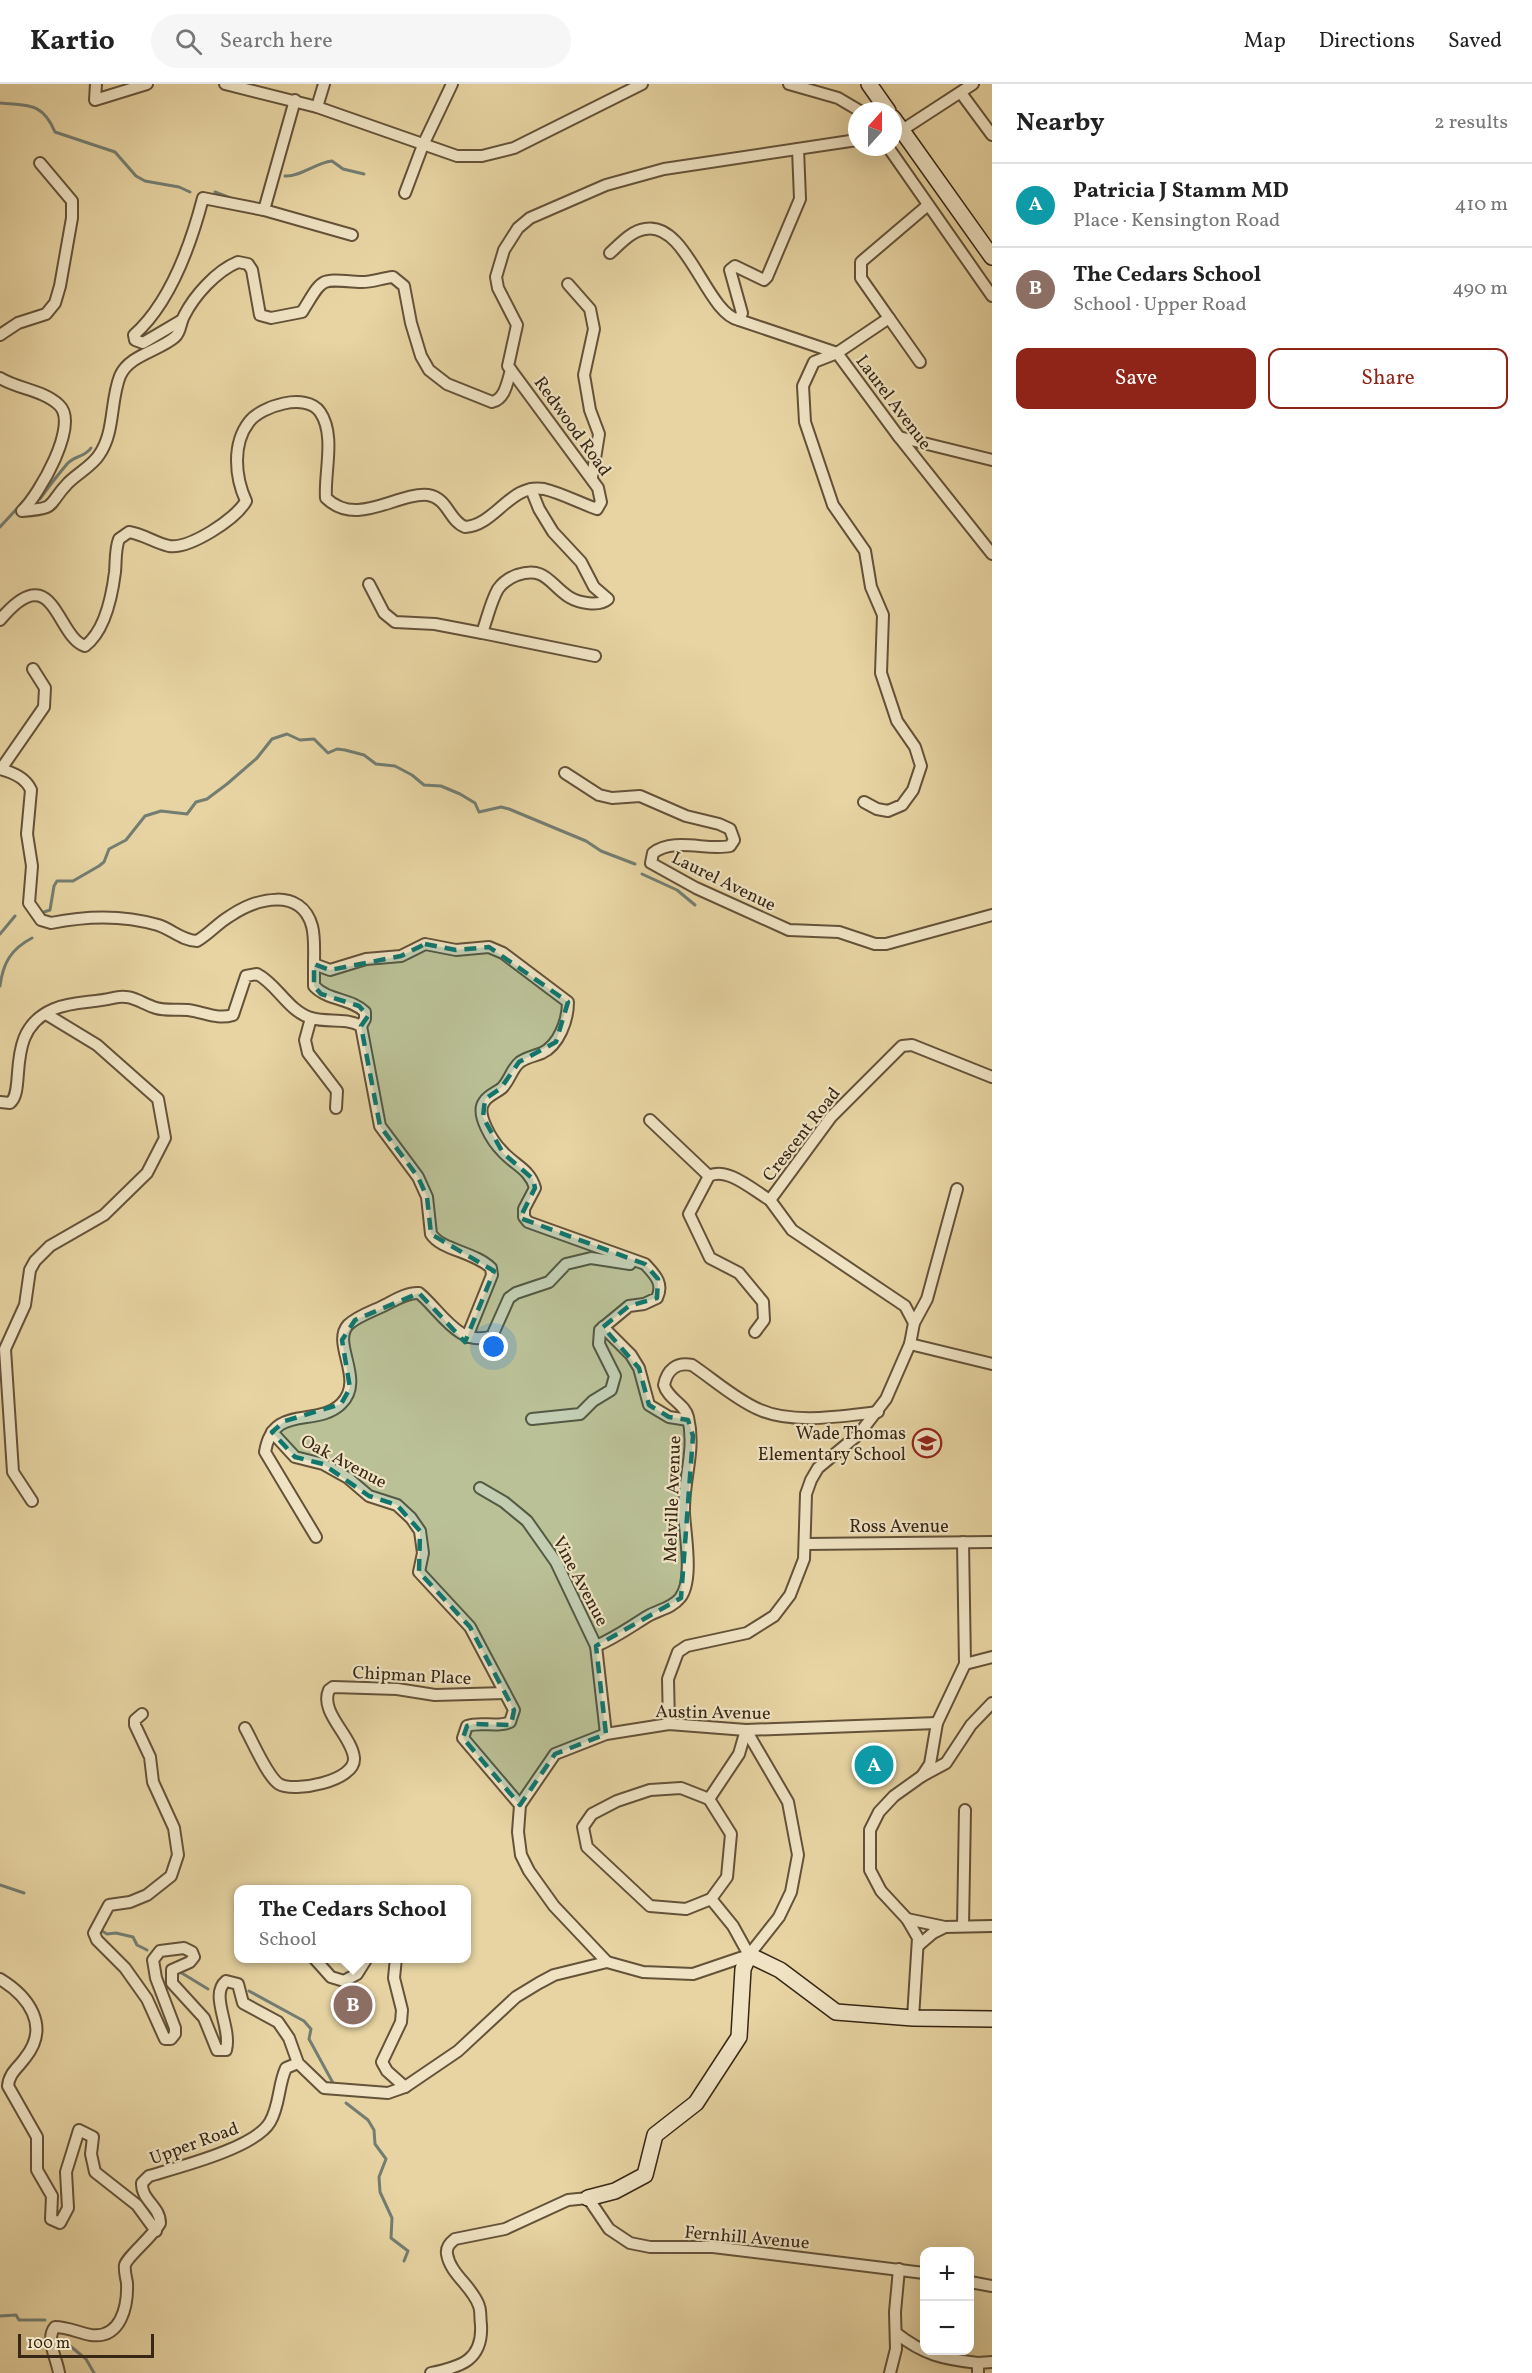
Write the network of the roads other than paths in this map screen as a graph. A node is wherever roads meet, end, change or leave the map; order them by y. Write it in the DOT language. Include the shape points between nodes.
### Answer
graph roads {
  1 [pos="96,84"];
  2 [pos="147,84"];
  3 [pos="225,84"];
  4 [pos="324,84"];
  5 [pos="452,84"];
  6 [pos="642,84"];
  7 [pos="789,84"];
  8 [pos="869,84"];
  9 [pos="973,84"];
  10 [pos="961,93"];
  11 [pos="295,100"];
  12 [pos="882,102"];
  13 [pos="848,104"];
  14 [pos="317,107"];
  15 [pos="902,131"];
  16 [pos="992,135"];
  17 [pos="902,139"];
  18 [pos="848,141"];
  19 [pos="423,144"];
  20 [pos="798,149"];
  21 [pos="894,156"];
  22 [pos="40,163"];
  23 [pos="405,193"];
  24 [pos="928,205"];
  25 [pos="264,210"];
  26 [pos="352,235"];
  27 [pos="610,253"];
  28 [pos="992,257"];
  29 [pos="568,284"];
  30 [pos="992,296"];
  31 [pos="889,318"];
  32 [pos="182,320"];
  33 [pos="739,320"];
  34 [pos="0,335"];
  35 [pos="837,353"];
  36 [pos="920,362"];
  37 [pos="511,370"];
  38 [pos="0,378"];
  39 [pos="899,437"];
  40 [pos="992,460"];
  41 [pos="592,477"];
  42 [pos="531,489"];
  43 [pos="992,554"];
  44 [pos="369,584"];
  45 [pos="0,620"];
  46 [pos="482,633"];
  47 [pos="595,657"];
  48 [pos="33,669"];
  49 [pos="1,769"];
  50 [pos="565,773"];
  51 [pos="864,802"];
  52 [pos="992,915"];
  53 [pos="314,964"];
  54 [pos="46,1014"];
  55 [pos="311,1018"];
  56 [pos="361,1026"];
  57 [pos="992,1077"];
  58 [pos="0,1102"];
  59 [pos="336,1108"];
  60 [pos="650,1120"];
  61 [pos="709,1176"];
  62 [pos="957,1189"];
  63 [pos="770,1200"];
  64 [pos="645,1264"];
  65 [pos="914,1323"];
  66 [pos="603,1327"];
  67 [pos="756,1332"];
  68 [pos="467,1337"];
  69 [pos="910,1344"];
  70 [pos="992,1364"];
  71 [pos="878,1413"];
  72 [pos="532,1419"];
  73 [pos="688,1420"];
  74 [pos="272,1432"];
  75 [pos="480,1488"];
  76 [pos="32,1501"];
  77 [pos="316,1537"];
  78 [pos="963,1542"];
  79 [pos="992,1542"];
  80 [pos="806,1544"];
  81 [pos="597,1646"];
  82 [pos="992,1657"];
  83 [pos="965,1664"];
  84 [pos="505,1693"];
  85 [pos="992,1703"];
  86 [pos="142,1714"];
  87 [pos="937,1723"];
  88 [pos="669,1724"];
  89 [pos="245,1728"];
  90 [pos="746,1730"];
  91 [pos="606,1734"];
  92 [pos="933,1751"];
  93 [pos="952,1754"];
  94 [pos="922,1776"];
  95 [pos="709,1799"];
  96 [pos="520,1804"];
  97 [pos="965,1809"];
  98 [pos="711,1899"];
  99 [pos="907,1919"];
  100 [pos="963,1926"];
  101 [pos="992,1926"];
  102 [pos="945,1927"];
  103 [pos="919,1946"];
  104 [pos="749,1955"];
  105 [pos="607,1962"];
  106 [pos="318,1963"];
  107 [pos="364,1963"];
  108 [pos="396,1963"];
  109 [pos="0,1979"];
  110 [pos="914,2018"];
  111 [pos="992,2019"];
  112 [pos="298,2063"];
  113 [pos="405,2087"];
  114 [pos="588,2198"];
  115 [pos="156,2230"];
  116 [pos="899,2269"];
  117 [pos="920,2272"];
  118 [pos="974,2283"];
  119 [pos="992,2286"];
  120 [pos="896,2333"];
  121 [pos="992,2362"];
  122 [pos="978,2368"];
  123 [pos="59,2373"];
  124 [pos="431,2373"];
  125 [pos="890,2373"];
  1 -- 2 [label="street" via="95,100"];
  3 -- 11 [label="street"];
  4 -- 14 [label="street"];
  5 -- 19 [label="street"];
  6 -- 19 [label="street" via="514,148 494,154 456,156"];
  7 -- 13 [label="street"];
  8 -- 12 [label="street"];
  9 -- 10 [label="street"];
  10 -- 15 [label="street"];
  10 -- 16 [label="street"];
  11 -- 14 [label="street"];
  11 -- 25 [label="street"];
  14 -- 19 [label="street"];
  17 -- 28 [label="street"];
  18 -- 20 [label="street, Redwood Road"];
  19 -- 23 [label="street"];
  20 -- 33 [label="street" via="800,199 767,277 758,278 735,266 730,270 742,313"];
  20 -- 37 [label="street, Redwood Road" via="645,173 606,184 530,218 506,246 496,277 517,325 508,362"];
  21 -- 24 [label="street"];
  22 -- 34 [label="street" via="72,201 60,286 55,303 46,314 18,323"];
  24 -- 30 [label="street"];
  24 -- 31 [label="street" via="861,262 861,278"];
  25 -- 26 [label="street"];
  25 -- 32 [label="street" via="203,198 192,243 160,306 134,335 135,340 152,340"];
  27 -- 33 [label="street" via="645,228 669,237 683,251 724,313"];
  29 -- 41 [label="street" via="590,309 594,329 584,375 599,434"];
  31 -- 35 [label="street, Laurel Avenue"];
  31 -- 36 [label="street"];
  32 -- 37 [label="street" via="210,282 238,262 248,264 252,270 260,315 266,317 302,312 315,290 332,279 366,282 393,277 404,286 421,356 438,379 492,402 503,395"];
  32 -- 38 [label="street" via="176,337 126,367 120,375 108,433 97,459 66,485 51,506 22,511 62,442 67,426 65,414 52,399"];
  33 -- 35 [label="street"];
  35 -- 39 [label="street, Laurel Avenue"];
  35 -- 51 [label="street" via="823,357 809,369 802,396 805,422 833,505 865,551 871,587 883,615 882,673 897,721 915,747 921,766 913,790 902,805 888,811"];
  37 -- 41 [label="street, Redwood Road"];
  39 -- 40 [label="street"];
  39 -- 43 [label="street, Laurel Avenue"];
  41 -- 42 [label="street, Redwood Road" via="601,494 597,509 544,489"];
  42 -- 45 [label="street" via="471,527 459,525 442,502 428,495 374,508 338,506 326,498 328,448 321,413 307,404 289,404 265,410 249,422 237,465 246,501 239,513 201,538 178,546 129,532 119,539 100,629 85,646 79,644 56,609 42,598 24,599"];
  42 -- 46 [label="street" via="553,532 581,562 594,587 608,599 599,604 576,600 548,578 528,572 519,574 498,590"];
  44 -- 46 [label="street" via="384,614 394,622 435,624"];
  46 -- 47 [label="street"];
  48 -- 49 [label="street" via="45,688 44,707"];
  49 -- 53 [label="street" via="18,776 31,790 27,815 32,866 29,903 41,920 51,923 114,917 159,925 184,940 197,941 232,914 272,899 286,899 305,910 313,927"];
  50 -- 52 [label="street, Laurel Avenue" via="598,795 640,796 730,829 734,840 730,846 663,848 653,853 651,863 789,930 839,932 886,944"];
  53 -- 56 [label="street" via="314,986 321,994 358,1006 365,1012"];
  53 -- 64 [label="street" via="330,970 401,956 425,944 456,950 489,947 568,1002 556,1042 542,1053 519,1062 501,1088 485,1099 481,1106 483,1117 503,1153 533,1179 535,1188 524,1209 528,1222"];
  54 -- 55 [label="street" via="71,1004 124,996 163,1010 229,1016 233,1015 246,976 257,974"];
  54 -- 58 [label="street" via="25,1036 20,1049 16,1097 10,1103"];
  54 -- 76 [label="street" via="97,1045 158,1099 165,1138 147,1173 104,1215 50,1246 30,1270 25,1305 5,1349 13,1472"];
  55 -- 56 [label="street"];
  55 -- 59 [label="street" via="304,1040 337,1090"];
  56 -- 68 [label="street" via="380,1126 418,1177 427,1197 431,1234 447,1245 475,1255 491,1268 492,1275"];
  57 -- 63 [label="street, Crescent Road" via="912,1045 902,1046 831,1117"];
  60 -- 61 [label="street"];
  61 -- 63 [label="street" via="723,1173"];
  61 -- 67 [label="street" via="689,1214 710,1258 739,1273 764,1302 764,1320"];
  62 -- 65 [label="street" via="930,1291"];
  63 -- 65 [label="street, Crescent Road" via="792,1230 905,1306"];
  64 -- 66 [label="street" via="658,1279 661,1290 657,1298 629,1306"];
  64 -- 68 [label="street" via="591,1258 566,1264 549,1282 509,1298 492,1336"];
  65 -- 69 [label="street"];
  66 -- 72 [label="street" via="598,1337 615,1376 611,1390 580,1414"];
  66 -- 73 [label="street, Melville Avenue" via="639,1368 649,1405 669,1417"];
  68 -- 74 [label="street, Oak Avenue" via="456,1331 419,1293 355,1320 346,1327 342,1340 350,1367 350,1388 341,1404 322,1413 285,1421"];
  69 -- 70 [label="street"];
  69 -- 71 [label="street"];
  71 -- 73 [label="street" via="803,1417 776,1414 757,1409 692,1365 682,1363 674,1367 664,1385 686,1411"];
  71 -- 80 [label="street" via="818,1468 811,1480 806,1494"];
  73 -- 81 [label="street, Melville Avenue" via="693,1436 684,1511 688,1544 681,1598"];
  74 -- 77 [label="street" via="265,1452"];
  74 -- 84 [label="street, Oak Avenue" via="295,1457 323,1464 369,1496 397,1505 411,1518 420,1531 423,1553 419,1572 470,1627"];
  75 -- 81 [label="street, Vine Avenue" via="527,1521 556,1562"];
  78 -- 79 [label="street, Ross Avenue"];
  78 -- 80 [label="street, Ross Avenue"];
  78 -- 83 [label="street"];
  80 -- 88 [label="street" via="798,1577 774,1616 747,1633 687,1646 678,1652 668,1679"];
  81 -- 91 [label="street"];
  82 -- 83 [label="street"];
  83 -- 87 [label="street"];
  84 -- 89 [label="street, Chipman Place" via="435,1695 397,1689 333,1687 327,1699 351,1749 352,1766 341,1777 291,1788 276,1782"];
  84 -- 96 [label="street, Oak Avenue" via="514,1710 510,1722 466,1726 463,1738"];
  85 -- 93 [label="street" via="970,1725"];
  86 -- 112 [label="street" via="135,1725 150,1757 153,1782 174,1828 178,1855 171,1876 147,1895 109,1905 94,1933 97,1940 125,1968 147,1999 165,2039 175,2034 153,1960 160,1951 184,1948 194,1957 172,1970 172,1983 204,2018 217,2050 226,2050 228,2041 218,1993 220,1986 232,1981 238,1984 243,2003 278,2022 290,2037"];
  87 -- 90 [label="street, Austin Avenue"];
  87 -- 92 [label="street"];
  88 -- 90 [label="street, Austin Avenue"];
  88 -- 91 [label="street, Austin Avenue"];
  90 -- 95 [label="street" via="739,1754"];
  90 -- 104 [label="street" via="788,1802 798,1855 791,1892 779,1917"];
  91 -- 96 [label="street, Austin Avenue" via="555,1754"];
  92 -- 93 [label="street"];
  92 -- 94 [label="street"];
  93 -- 94 [label="street" via="941,1767"];
  94 -- 99 [label="street" via="894,1796 879,1812 870,1830 870,1870 881,1891"];
  95 -- 98 [label="street" via="731,1834 727,1877"];
  95 -- 98 [label="street" via="681,1788 650,1790 617,1800 592,1814 584,1827 588,1847 650,1906 686,1909"];
  96 -- 105 [label="street" via="521,1855 529,1871 554,1906"];
  97 -- 100 [label="street"];
  98 -- 104 [label="street" via="733,1926"];
  99 -- 102 [label="street"];
  99 -- 103 [label="street"];
  100 -- 101 [label="street"];
  100 -- 102 [label="street"];
  102 -- 103 [label="street"];
  103 -- 110 [label="street"];
  104 -- 105 [label="street" via="693,1974 643,1972"];
  104 -- 110 [label="street" via="780,1970 836,2012"];
  104 -- 114 [label="street" via="743,1970 739,2037 718,2073 691,2109 656,2135 645,2175 615,2191"];
  105 -- 113 [label="street" via="554,1975 516,1997 458,2051"];
  106 -- 107 [label="street" via="331,1977 344,1981 357,1974"];
  108 -- 113 [label="street" via="401,2022 382,2062"];
  109 -- 115 [label="street" via="27,2000 36,2025 30,2050 11,2073 8,2086 38,2137 37,2170 52,2196 51,2219 60,2223 66,2214 70,2200 66,2172 79,2130 93,2137 95,2172 137,2205"];
  110 -- 111 [label="street"];
  112 -- 113 [label="street" via="330,2090 388,2093"];
  112 -- 115 [label="street, Upper Road" via="286,2068 275,2112 260,2134 237,2148 148,2176 142,2183 146,2198 160,2217"];
  114 -- 116 [label="street, Fernhill Avenue" via="609,2229 630,2243 650,2247 713,2247"];
  114 -- 124 [label="street" via="568,2200 505,2229 455,2238 449,2244 451,2264 480,2306 481,2335 478,2351 458,2368"];
  115 -- 123 [label="street" via="125,2266 127,2298 119,2324 100,2335 62,2327 52,2331"];
  116 -- 117 [label="street, Fernhill Avenue"];
  116 -- 120 [label="street"];
  118 -- 119 [label="street"];
  120 -- 122 [label="street" via="929,2354"];
  120 -- 125 [label="street"];
  121 -- 122 [label="street"];
}
